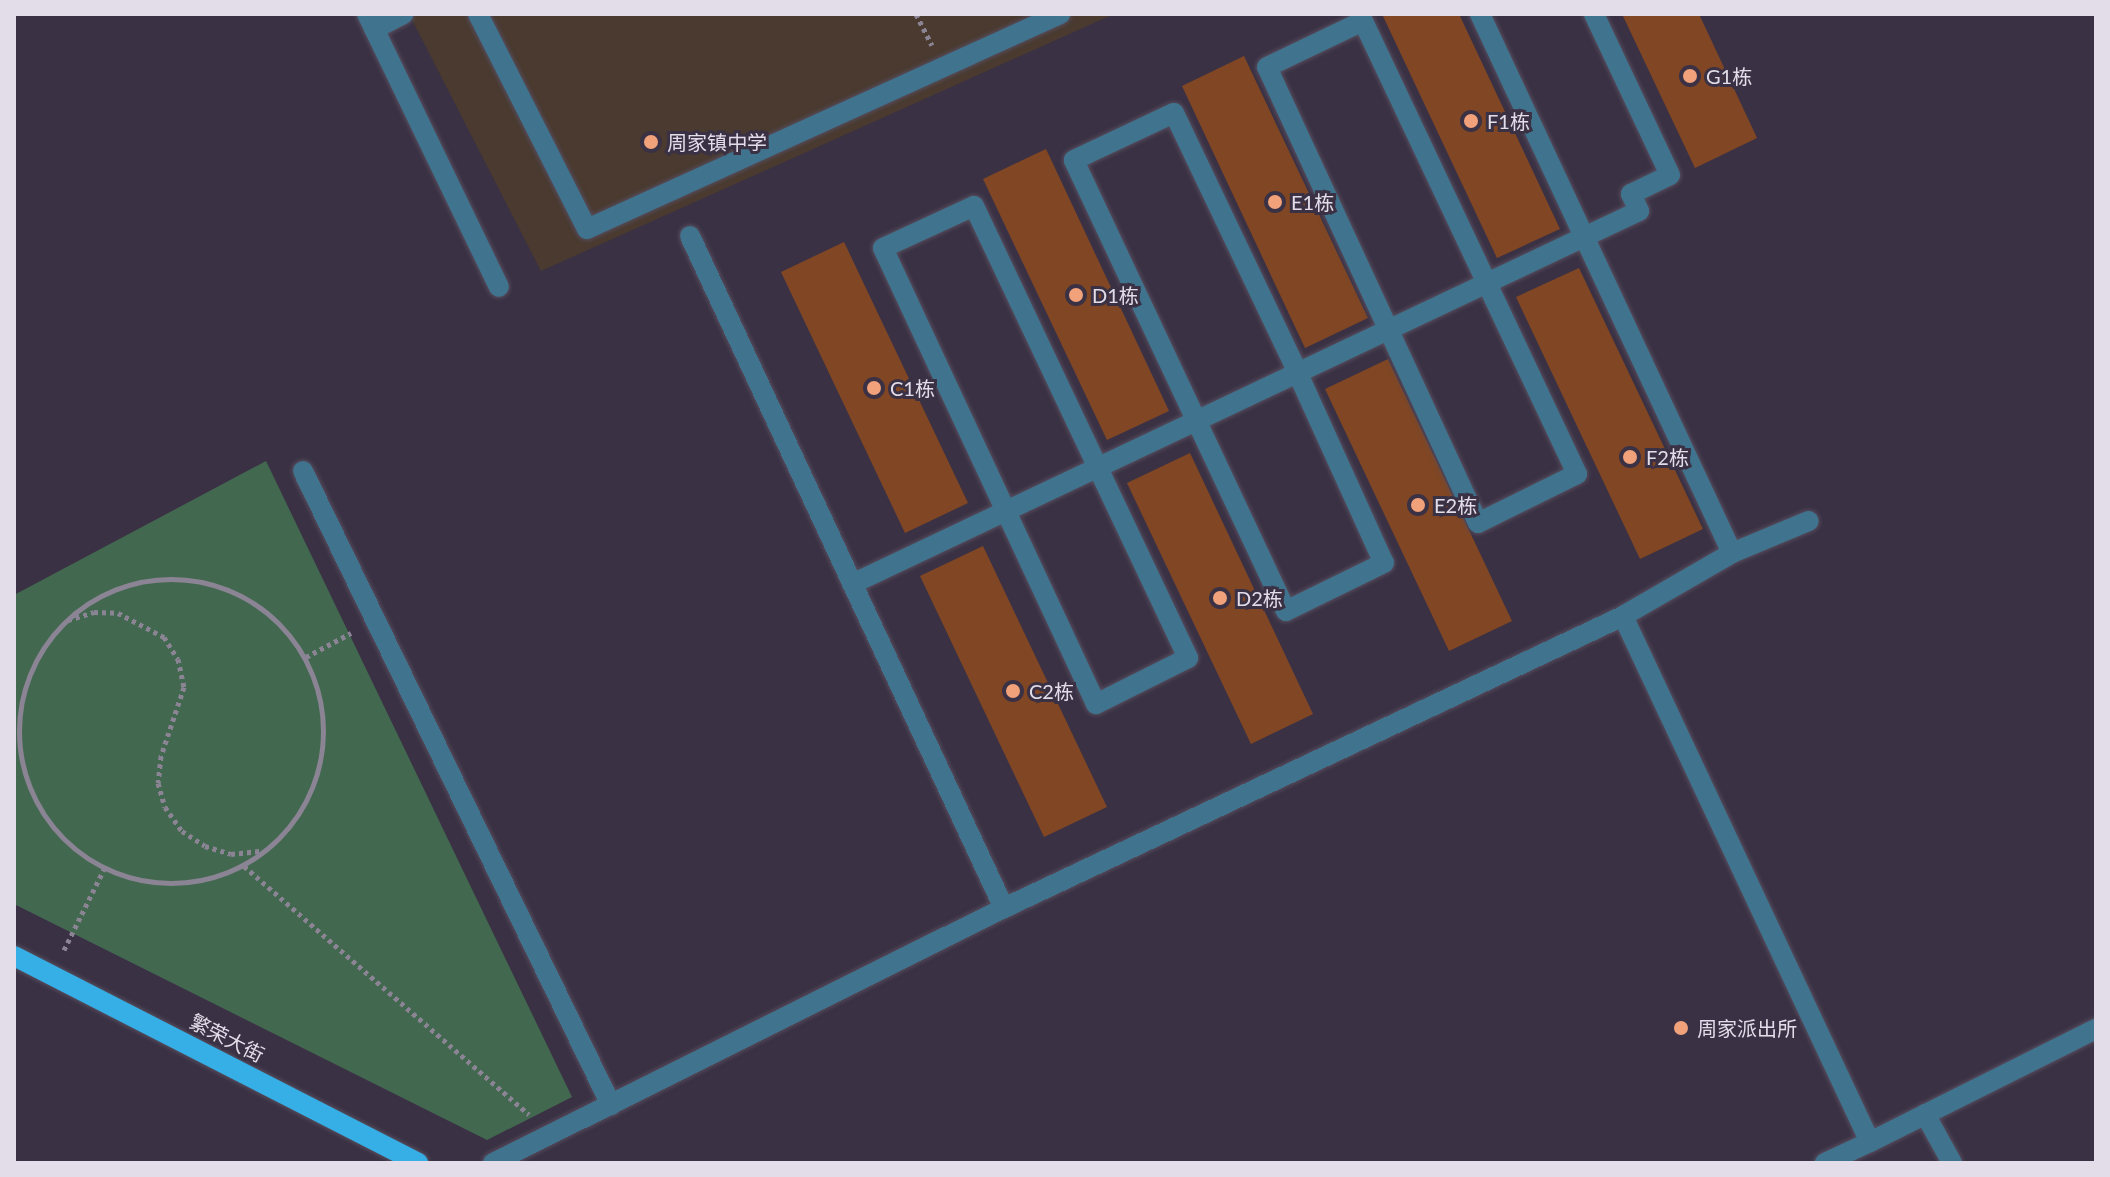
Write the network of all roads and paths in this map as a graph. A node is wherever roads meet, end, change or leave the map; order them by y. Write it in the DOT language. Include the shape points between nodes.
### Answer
graph roads {
  1 [pos="403,14"];
  2 [pos="478,14"];
  3 [pos="1060,14"];
  4 [pos="1480,14"];
  5 [pos="1594,14"];
  6 [pos="370,21"];
  7 [pos="690,236"];
  8 [pos="1585,237"];
  9 [pos="1488,283"];
  10 [pos="499,287"];
  11 [pos="1387,330"];
  12 [pos="1298,373"];
  13 [pos="1196,421"];
  14 [pos="1099,467"];
  15 [pos="303,471"];
  16 [pos="1004,512"];
  17 [pos="1809,521"];
  18 [pos="1732,553"];
  19 [pos="852,584"];
  20 [pos="1623,616"];
  21 [pos="67,620"];
  22 [pos="375,620"];
  23 [pos="306,657"];
  24 [pos="17,708"];
  25 [pos="263,851"];
  26 [pos="244,866"];
  27 [pos="104,869"];
  28 [pos="1004,908"];
  29 [pos="14,956"];
  30 [pos="51,975"];
  31 [pos="2096,1029"];
  32 [pos="611,1105"];
  33 [pos="1925,1114"];
  34 [pos="551,1134"];
  35 [pos="1870,1142"];
  36 [pos="418,1163"];
  37 [pos="493,1163"];
  38 [pos="1825,1163"];
  39 [pos="1952,1163"];
  1 -- 6 [label="street"];
  2 -- 3 [label="street" via="587,229"];
  4 -- 8 [label="street"];
  5 -- 8 [label="street" via="1670,175 1631,194 1639,211"];
  6 -- 10 [label="street"];
  7 -- 19 [label="street"];
  8 -- 9 [label="street"];
  8 -- 18 [label="street"];
  9 -- 11 [label="street"];
  9 -- 11 [label="street" via="1577,474 1478,523"];
  9 -- 11 [label="street" via="1363,21 1267,67"];
  11 -- 12 [label="street"];
  12 -- 13 [label="street"];
  12 -- 13 [label="street" via="1384,563 1286,611"];
  12 -- 13 [label="street" via="1174,113 1102,146 1074,160"];
  13 -- 14 [label="street"];
  14 -- 16 [label="street"];
  14 -- 16 [label="street" via="1188,658 1096,704"];
  14 -- 16 [label="street" via="974,206 883,248"];
  15 -- 22 [label="street"];
  16 -- 19 [label="street"];
  17 -- 18 [label="street"];
  18 -- 20 [label="street"];
  19 -- 28 [label="street"];
  20 -- 28 [label="street"];
  20 -- 35 [label="street"];
  21 -- 23 [label="path" via="123,585 175,577 228,588 273,615"];
  21 -- 24 [label="path" via="40,650"];
  21 -- 25 [label="path" via="94,612 118,613 164,637 178,659 184,687 161,756 158,783 165,807 182,831 205,846 231,854"];
  22 -- 23 [label="path"];
  22 -- 32 [label="street"];
  23 -- 25 [label="path" via="322,703 323,751 310,797 282,837"];
  24 -- 27 [label="path" via="19,752 36,803 65,841"];
  25 -- 26 [label="path"];
  26 -- 27 [label="path" via="182,882 150,883"];
  26 -- 34 [label="path"];
  27 -- 30 [label="path"];
  28 -- 32 [label="street"];
  29 -- 30 [label="main road, 繁荣大街"];
  30 -- 36 [label="main road, 繁荣大街"];
  31 -- 33 [label="street"];
  32 -- 34 [label="street"];
  33 -- 35 [label="street"];
  33 -- 39 [label="street"];
  34 -- 37 [label="street"];
  35 -- 38 [label="street"];
}
